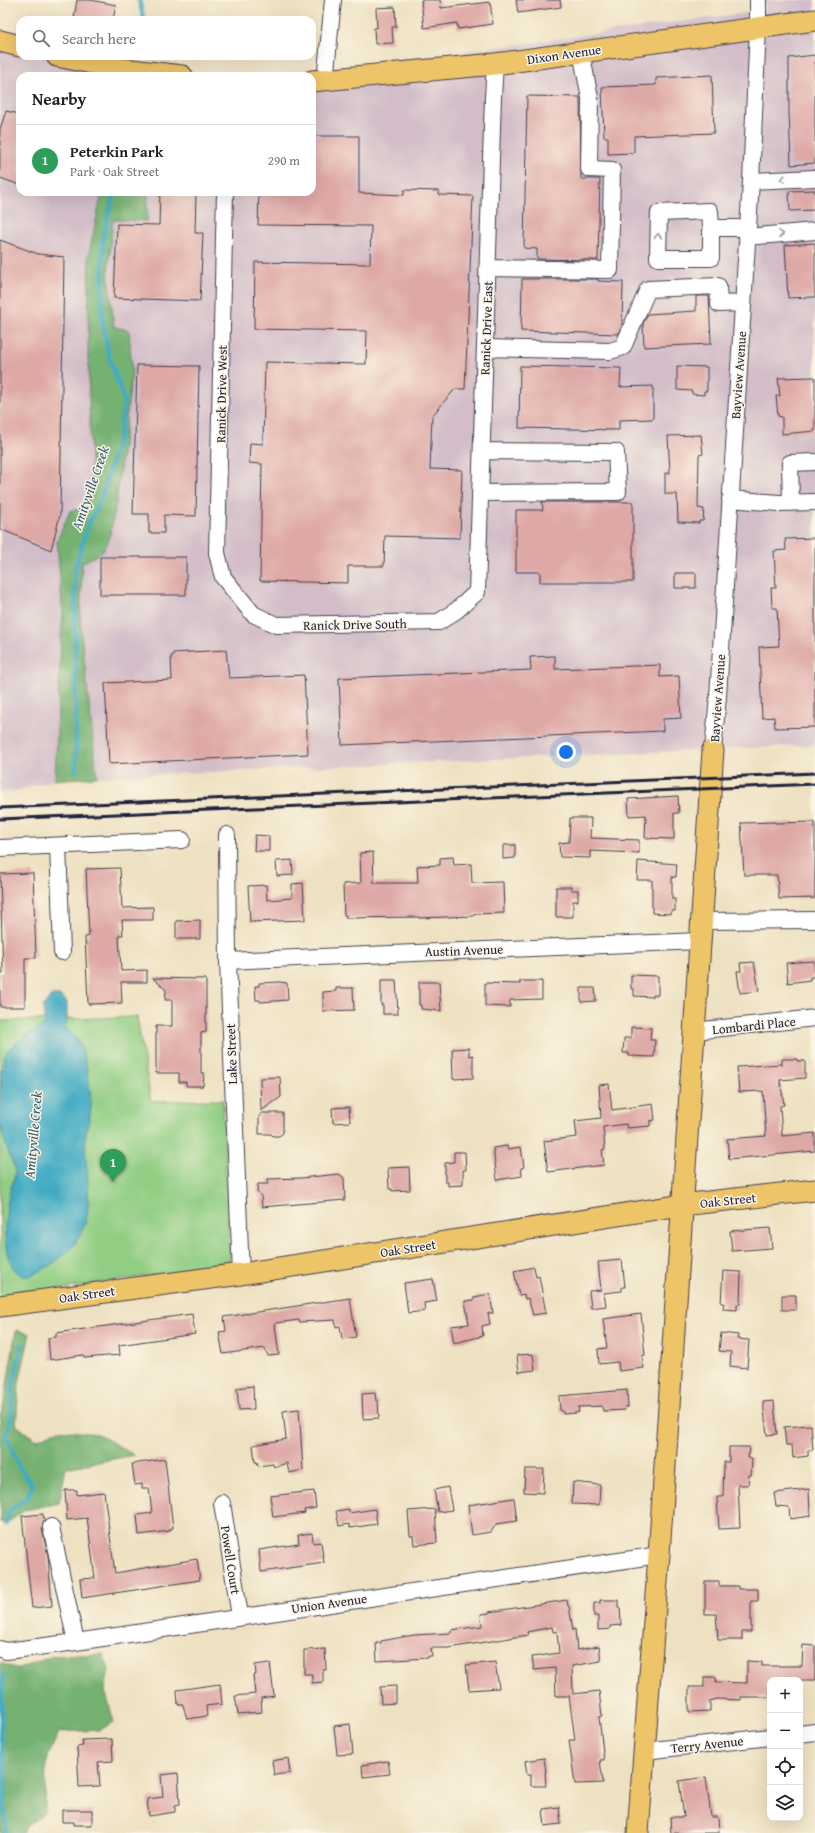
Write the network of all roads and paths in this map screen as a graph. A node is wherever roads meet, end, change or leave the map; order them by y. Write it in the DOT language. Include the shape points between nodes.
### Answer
graph roads {
  1 [pos="333,0"];
  2 [pos="758,0"];
  3 [pos="815,20"];
  4 [pos="758,27"];
  5 [pos="0,41"];
  6 [pos="16,45"];
  7 [pos="581,52"];
  8 [pos="76,60"];
  9 [pos="495,64"];
  10 [pos="142,72"];
  11 [pos="318,81"];
  12 [pos="815,178"];
  13 [pos="751,181"];
  14 [pos="225,196"];
  15 [pos="711,228"];
  16 [pos="815,231"];
  17 [pos="748,233"];
  18 [pos="488,268"];
  19 [pos="743,303"];
  20 [pos="485,348"];
  21 [pos="482,451"];
  22 [pos="815,462"];
  23 [pos="480,493"];
  24 [pos="730,499"];
  25 [pos="815,502"];
  26 [pos="791,503"];
  27 [pos="234,592"];
  28 [pos="477,592"];
  29 [pos="713,750"];
  30 [pos="227,835"];
  31 [pos="182,840"];
  32 [pos="58,846"];
  33 [pos="0,848"];
  34 [pos="815,920"];
  35 [pos="701,931"];
  36 [pos="62,952"];
  37 [pos="228,961"];
  38 [pos="815,1018"];
  39 [pos="694,1032"];
  40 [pos="815,1190"];
  41 [pos="682,1205"];
  42 [pos="241,1274"];
  43 [pos="0,1306"];
  44 [pos="222,1503"];
  45 [pos="51,1527"];
  46 [pos="659,1554"];
  47 [pos="240,1616"];
  48 [pos="76,1642"];
  49 [pos="0,1649"];
  50 [pos="815,1732"];
  51 [pos="803,1734"];
  52 [pos="767,1737"];
  53 [pos="644,1751"];
  54 [pos="638,1833"];
  1 -- 11 [label="street"];
  2 -- 4 [label="street, Bayview Avenue"];
  3 -- 4 [label="main road, Dixon Avenue"];
  4 -- 7 [label="main road, Dixon Avenue"];
  4 -- 13 [label="street, Bayview Avenue"];
  5 -- 6 [label="main road"];
  7 -- 9 [label="main road, Dixon Avenue"];
  7 -- 18 [label="street" via="590,98 589,169 612,170 610,270"];
  8 -- 10 [label="main road"];
  9 -- 11 [label="main road, Dixon Avenue"];
  9 -- 18 [label="street, Ranick Drive East"];
  12 -- 13 [label="street, one-way"];
  13 -- 17 [label="street, Bayview Avenue"];
  14 -- 27 [label="street, Ranick Drive West" via="217,553 223,577"];
  15 -- 15 [label="street, one-way" via="711,258 658,258 659,213 710,211"];
  15 -- 17 [label="street"];
  17 -- 16 [label="street, one-way"];
  17 -- 19 [label="street, Bayview Avenue"];
  18 -- 20 [label="street, Ranick Drive East"];
  19 -- 20 [label="street" via="719,304 718,286 648,289 623,347 610,351"];
  19 -- 24 [label="street, Bayview Avenue"];
  20 -- 21 [label="street, Ranick Drive East"];
  21 -- 23 [label="street, Ranick Drive East"];
  21 -- 23 [label="street" via="616,452 618,492"];
  22 -- 26 [label="street" via="790,463"];
  23 -- 28 [label="street, Ranick Drive East"];
  24 -- 26 [label="street"];
  24 -- 29 [label="street, Bayview Avenue"];
  25 -- 26 [label="street"];
  27 -- 28 [label="street, Ranick Drive South" via="253,614 276,625 439,622"];
  29 -- 35 [label="main road"];
  30 -- 37 [label="street, Lake Street"];
  31 -- 32 [label="street"];
  32 -- 33 [label="street"];
  32 -- 36 [label="street"];
  34 -- 35 [label="street, Austin Avenue"];
  35 -- 37 [label="street, Austin Avenue"];
  35 -- 39 [label="main road"];
  37 -- 42 [label="street, Lake Street"];
  38 -- 39 [label="street, Lombardi Place"];
  39 -- 41 [label="main road"];
  40 -- 41 [label="main road, Oak Street"];
  41 -- 42 [label="main road, Oak Street"];
  41 -- 46 [label="main road"];
  42 -- 43 [label="main road, Oak Street"];
  44 -- 47 [label="street, Powell Court"];
  45 -- 48 [label="street"];
  46 -- 47 [label="street, Union Avenue"];
  46 -- 53 [label="main road"];
  47 -- 48 [label="street, Union Avenue"];
  48 -- 49 [label="street, Union Avenue" via="6,1651"];
  50 -- 51 [label="street"];
  52 -- 53 [label="street, Terry Avenue"];
  53 -- 54 [label="main road"];
}
